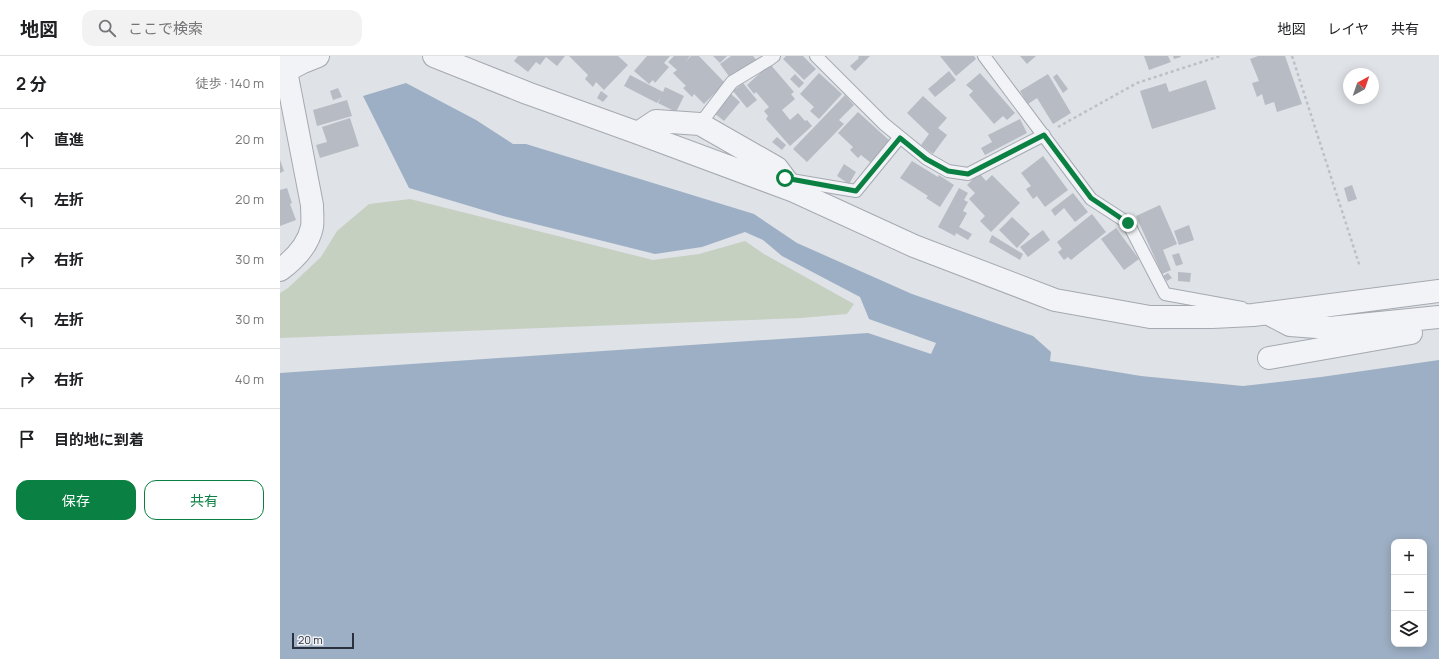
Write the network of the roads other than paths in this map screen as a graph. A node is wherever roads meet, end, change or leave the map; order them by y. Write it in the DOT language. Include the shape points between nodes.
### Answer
graph roads {
  1 [pos="318,56"];
  2 [pos="434,56"];
  3 [pos="774,56"];
  4 [pos="816,56"];
  5 [pos="984,56"];
  6 [pos="283,64"];
  7 [pos="700,124"];
  8 [pos="638,133"];
  9 [pos="1044,135"];
  10 [pos="900,138"];
  11 [pos="789,185"];
  12 [pos="280,270"];
  13 [pos="1439,291"];
  14 [pos="1267,313"];
  15 [pos="1439,318"];
  16 [pos="1439,328"];
  17 [pos="1269,358"];
  1 -- 6 [label="street" via="303,62"];
  2 -- 8 [label="street"];
  3 -- 7 [label="lane" via="732,82"];
  4 -- 10 [label="lane"];
  5 -- 9 [label="lane"];
  6 -- 12 [label="street" via="312,205 312,227 301,252"];
  7 -- 8 [label="street" via="656,121"];
  7 -- 11 [label="street" via="777,168"];
  8 -- 11 [label="street"];
  9 -- 10 [label="lane" via="968,174 948,171 926,159"];
  9 -- 14 [label="lane" via="1091,198 1128,223 1165,294"];
  10 -- 11 [label="lane" via="856,191"];
  11 -- 14 [label="street" via="914,246 1055,300 1150,317 1212,317"];
  13 -- 14 [label="street"];
  14 -- 15 [label="street" via="1290,325 1330,328"];
  16 -- 17 [label="street"];
}
